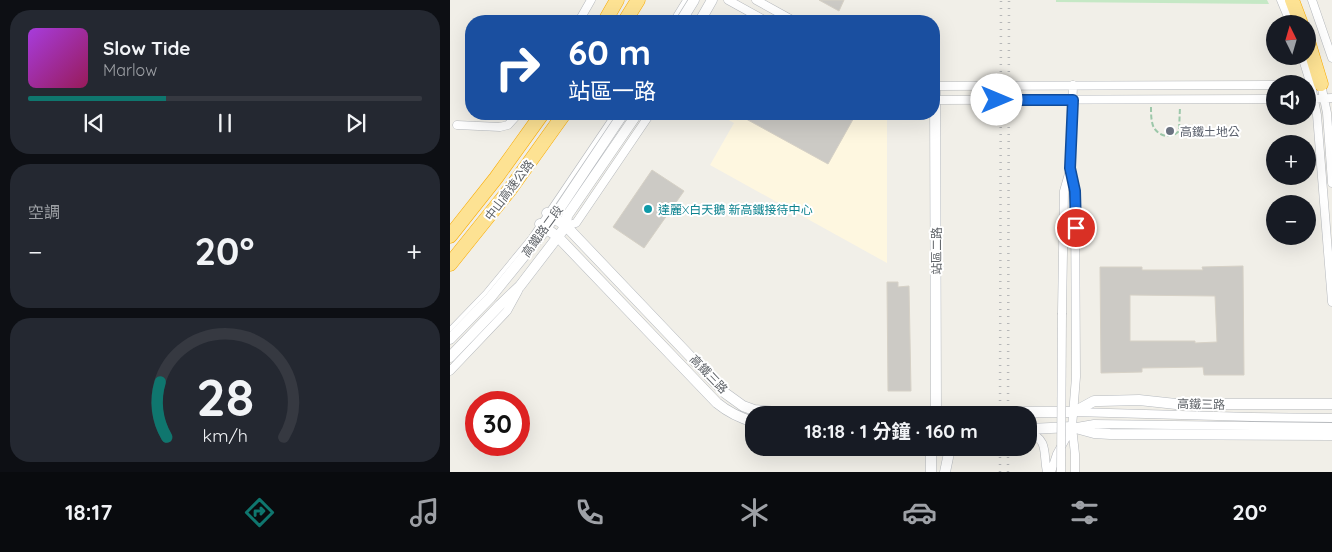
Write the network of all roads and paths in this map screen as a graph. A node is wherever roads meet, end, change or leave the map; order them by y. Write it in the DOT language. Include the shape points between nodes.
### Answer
graph roads {
  1 [pos="591,0"];
  2 [pos="617,0"];
  3 [pos="638,0"];
  4 [pos="685,0"];
  5 [pos="694,0"];
  6 [pos="712,0"];
  7 [pos="728,0"];
  8 [pos="756,0"];
  9 [pos="1280,0"];
  10 [pos="1292,0"];
  11 [pos="1312,0"];
  12 [pos="582,15"];
  13 [pos="608,15"];
  14 [pos="629,15"];
  15 [pos="676,15"];
  16 [pos="685,15"];
  17 [pos="703,15"];
  18 [pos="755,15"];
  19 [pos="783,15"];
  20 [pos="1287,15"];
  21 [pos="1298,15"];
  22 [pos="1332,58"];
  23 [pos="1307,65"];
  24 [pos="1313,65"];
  25 [pos="1317,84"];
  26 [pos="1074,85"];
  27 [pos="1266,85"];
  28 [pos="940,86"];
  29 [pos="1328,98"];
  30 [pos="1266,99"];
  31 [pos="940,100"];
  32 [pos="1073,100"];
  33 [pos="1151,107"];
  34 [pos="1180,107"];
  35 [pos="1316,117"];
  36 [pos="513,120"];
  37 [pos="538,120"];
  38 [pos="560,120"];
  39 [pos="610,120"];
  40 [pos="619,120"];
  41 [pos="633,120"];
  42 [pos="646,120"];
  43 [pos="934,120"];
  44 [pos="458,126"];
  45 [pos="1070,168"];
  46 [pos="1332,183"];
  47 [pos="551,215"];
  48 [pos="543,226"];
  49 [pos="566,226"];
  50 [pos="450,236"];
  51 [pos="558,237"];
  52 [pos="450,264"];
  53 [pos="520,286"];
  54 [pos="1332,302"];
  55 [pos="450,329"];
  56 [pos="450,340"];
  57 [pos="450,357"];
  58 [pos="450,371"];
  59 [pos="1332,404"];
  60 [pos="936,406"];
  61 [pos="745,407"];
  62 [pos="1074,412"];
  63 [pos="1037,413"];
  64 [pos="1332,418"];
  65 [pos="745,419"];
  66 [pos="1252,422"];
  67 [pos="1332,427"];
  68 [pos="1072,428"];
  69 [pos="1037,430"];
  70 [pos="1332,435"];
  71 [pos="1037,436"];
  72 [pos="931,456"];
  73 [pos="943,456"];
  74 [pos="948,456"];
  75 [pos="931,472"];
  76 [pos="944,472"];
  77 [pos="1049,472"];
  78 [pos="1061,472"];
  79 [pos="1075,472"];
  1 -- 12 [label="street"];
  2 -- 13 [label="highway"];
  3 -- 14 [label="highway"];
  4 -- 15 [label="lane"];
  5 -- 16 [label="street"];
  6 -- 17 [label="street"];
  7 -- 18 [label="street"];
  8 -- 19 [label="street"];
  9 -- 20 [label="street"];
  10 -- 21 [label="highway"];
  11 -- 22 [label="street"];
  23 -- 25 [label="street"];
  24 -- 25 [label="highway"];
  25 -- 29 [label="street"];
  26 -- 27 [label="street"];
  26 -- 28 [label="street"];
  26 -- 32 [label="street"];
  29 -- 46 [label="street"];
  30 -- 32 [label="street"];
  31 -- 32 [label="street"];
  32 -- 45 [label="street"];
  33 -- 34 [label="path" via="1154,128 1160,134 1174,136 1179,131"];
  35 -- 54 [label="street"];
  36 -- 44 [label="street" via="500,127"];
  37 -- 50 [label="highway, 中山高速公路"];
  38 -- 52 [label="highway, 中山高速公路"];
  39 -- 47 [label="lane, 高鐵路二段"];
  40 -- 47 [label="street, 高鐵路二段"];
  41 -- 49 [label="street, 高鐵路二段" via="567,216"];
  42 -- 49 [label="street, 高鐵路二段" via="576,223"];
  43 -- 60 [label="street, 站區二路"];
  45 -- 62 [label="street" via="1075,191"];
  45 -- 78 [label="street, bridge" via="1064,191"];
  47 -- 48 [label="street, 高鐵路二段"];
  47 -- 49 [label="street, 高鐵三路"];
  48 -- 51 [label="street, 高鐵三路"];
  48 -- 55 [label="lane, 高鐵路二段"];
  48 -- 56 [label="street, 高鐵路二段" via="490,298"];
  49 -- 51 [label="street, 高鐵路二段"];
  49 -- 61 [label="street, 高鐵三路" via="718,386"];
  51 -- 53 [label="street, 高鐵路二段"];
  51 -- 65 [label="street, 高鐵三路" via="717,403"];
  53 -- 57 [label="street, 高鐵路二段"];
  53 -- 58 [label="street, 高鐵路二段" via="507,311"];
  59 -- 62 [label="street, 高鐵三路" via="1094,401"];
  62 -- 63 [label="street, 高鐵三路"];
  62 -- 66 [label="street, 高鐵三路"];
  62 -- 68 [label="street"];
  64 -- 66 [label="street, 高鐵三路"];
  66 -- 67 [label="street, 高鐵三路"];
  66 -- 68 [label="street, 高鐵三路" via="1094,424"];
  68 -- 69 [label="street, 高鐵三路"];
  68 -- 70 [label="street, 高鐵三路" via="1110,434"];
  68 -- 77 [label="street"];
  68 -- 79 [label="street"];
  71 -- 77 [label="street" via="1042,442"];
  72 -- 75 [label="street"];
  73 -- 76 [label="street"];
  74 -- 76 [label="street"];
}
